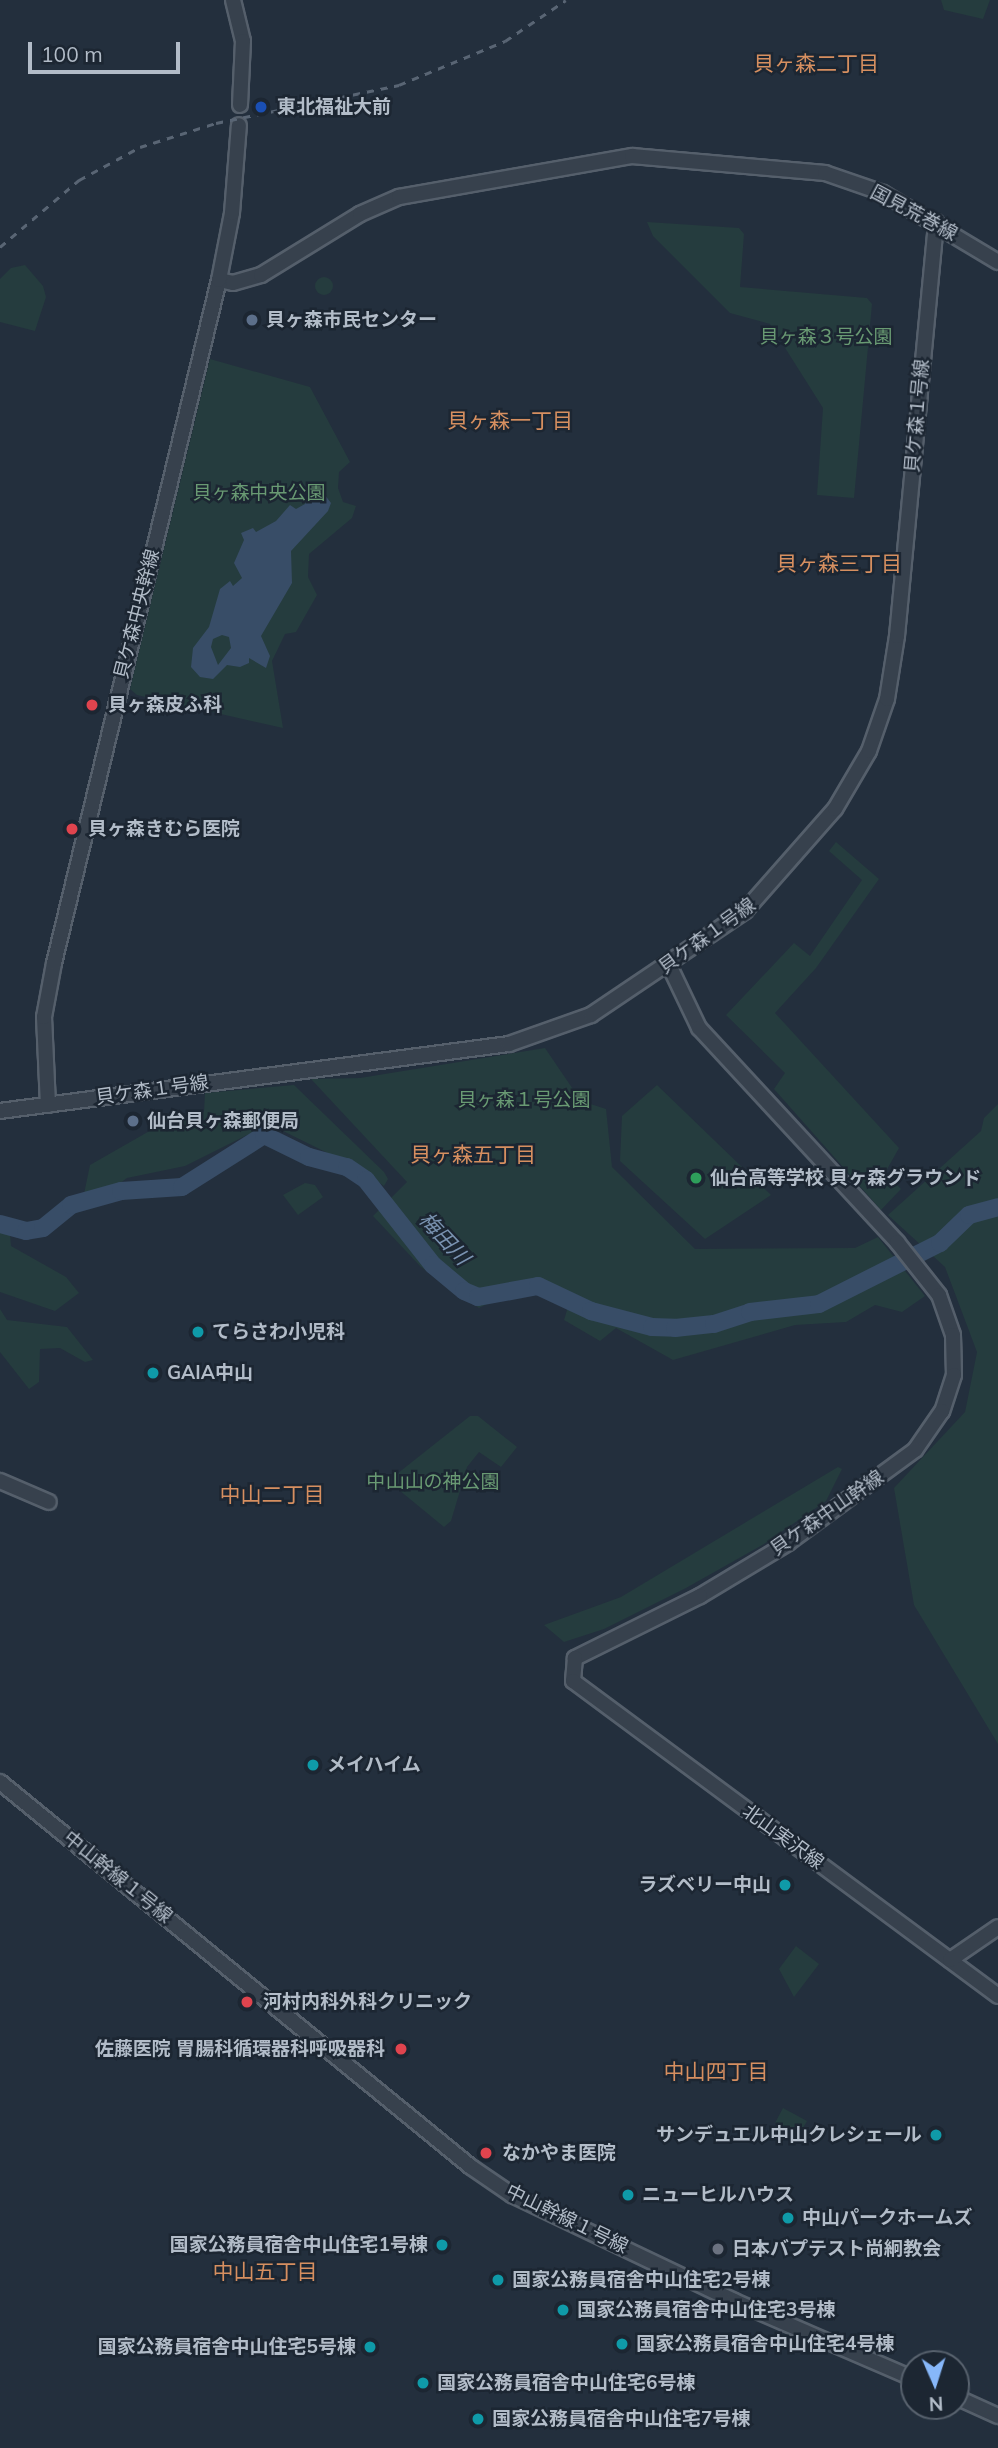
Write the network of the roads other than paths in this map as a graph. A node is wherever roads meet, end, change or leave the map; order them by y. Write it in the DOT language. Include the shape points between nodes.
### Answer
graph roads {
  1 [pos="233,0"];
  2 [pos="240,105"];
  3 [pos="239,125"];
  4 [pos="936,222"];
  5 [pos="998,262"];
  6 [pos="219,280"];
  7 [pos="669,965"];
  8 [pos="48,1105"];
  9 [pos="0,1111"];
  10 [pos="0,1481"];
  11 [pos="49,1502"];
  12 [pos="572,1676"];
  13 [pos="0,1782"];
  14 [pos="998,1927"];
  15 [pos="950,1960"];
  16 [pos="998,1996"];
  17 [pos="900,2373"];
  18 [pos="970,2404"];
  19 [pos="998,2416"];
  1 -- 2 [label="street" via="243,41"];
  3 -- 6 [label="street, 貝ケ森中央幹線" via="232,213"];
  4 -- 5 [label="street, 国見荒巻線"];
  4 -- 6 [label="street, 国見荒巻線" via="883,193 825,173 641,156 600,158 399,197 360,214 261,275 233,283"];
  4 -- 7 [label="street, 貝ケ森１号線" via="897,636 879,725 835,810 797,858 746,911"];
  6 -- 8 [label="street, 貝ケ森中央幹線" via="54,962 44,1017"];
  7 -- 8 [label="street, 貝ケ森１号線" via="592,1015 509,1044"];
  7 -- 12 [label="street, 貝ケ森中山幹線" via="699,1028 919,1267 949,1318 955,1354 950,1393 930,1433 904,1458 788,1543 700,1596 575,1658"];
  8 -- 9 [label="street, 貝ケ森１号線"];
  10 -- 11 [label="street"];
  12 -- 15 [label="street, 北山実沢線" via="575,1686"];
  13 -- 17 [label="street, 中山幹線１号線" via="471,2167 512,2195 734,2301"];
  14 -- 15 [label="street"];
  15 -- 16 [label="street, 北山実沢線"];
  18 -- 19 [label="street"];
}
